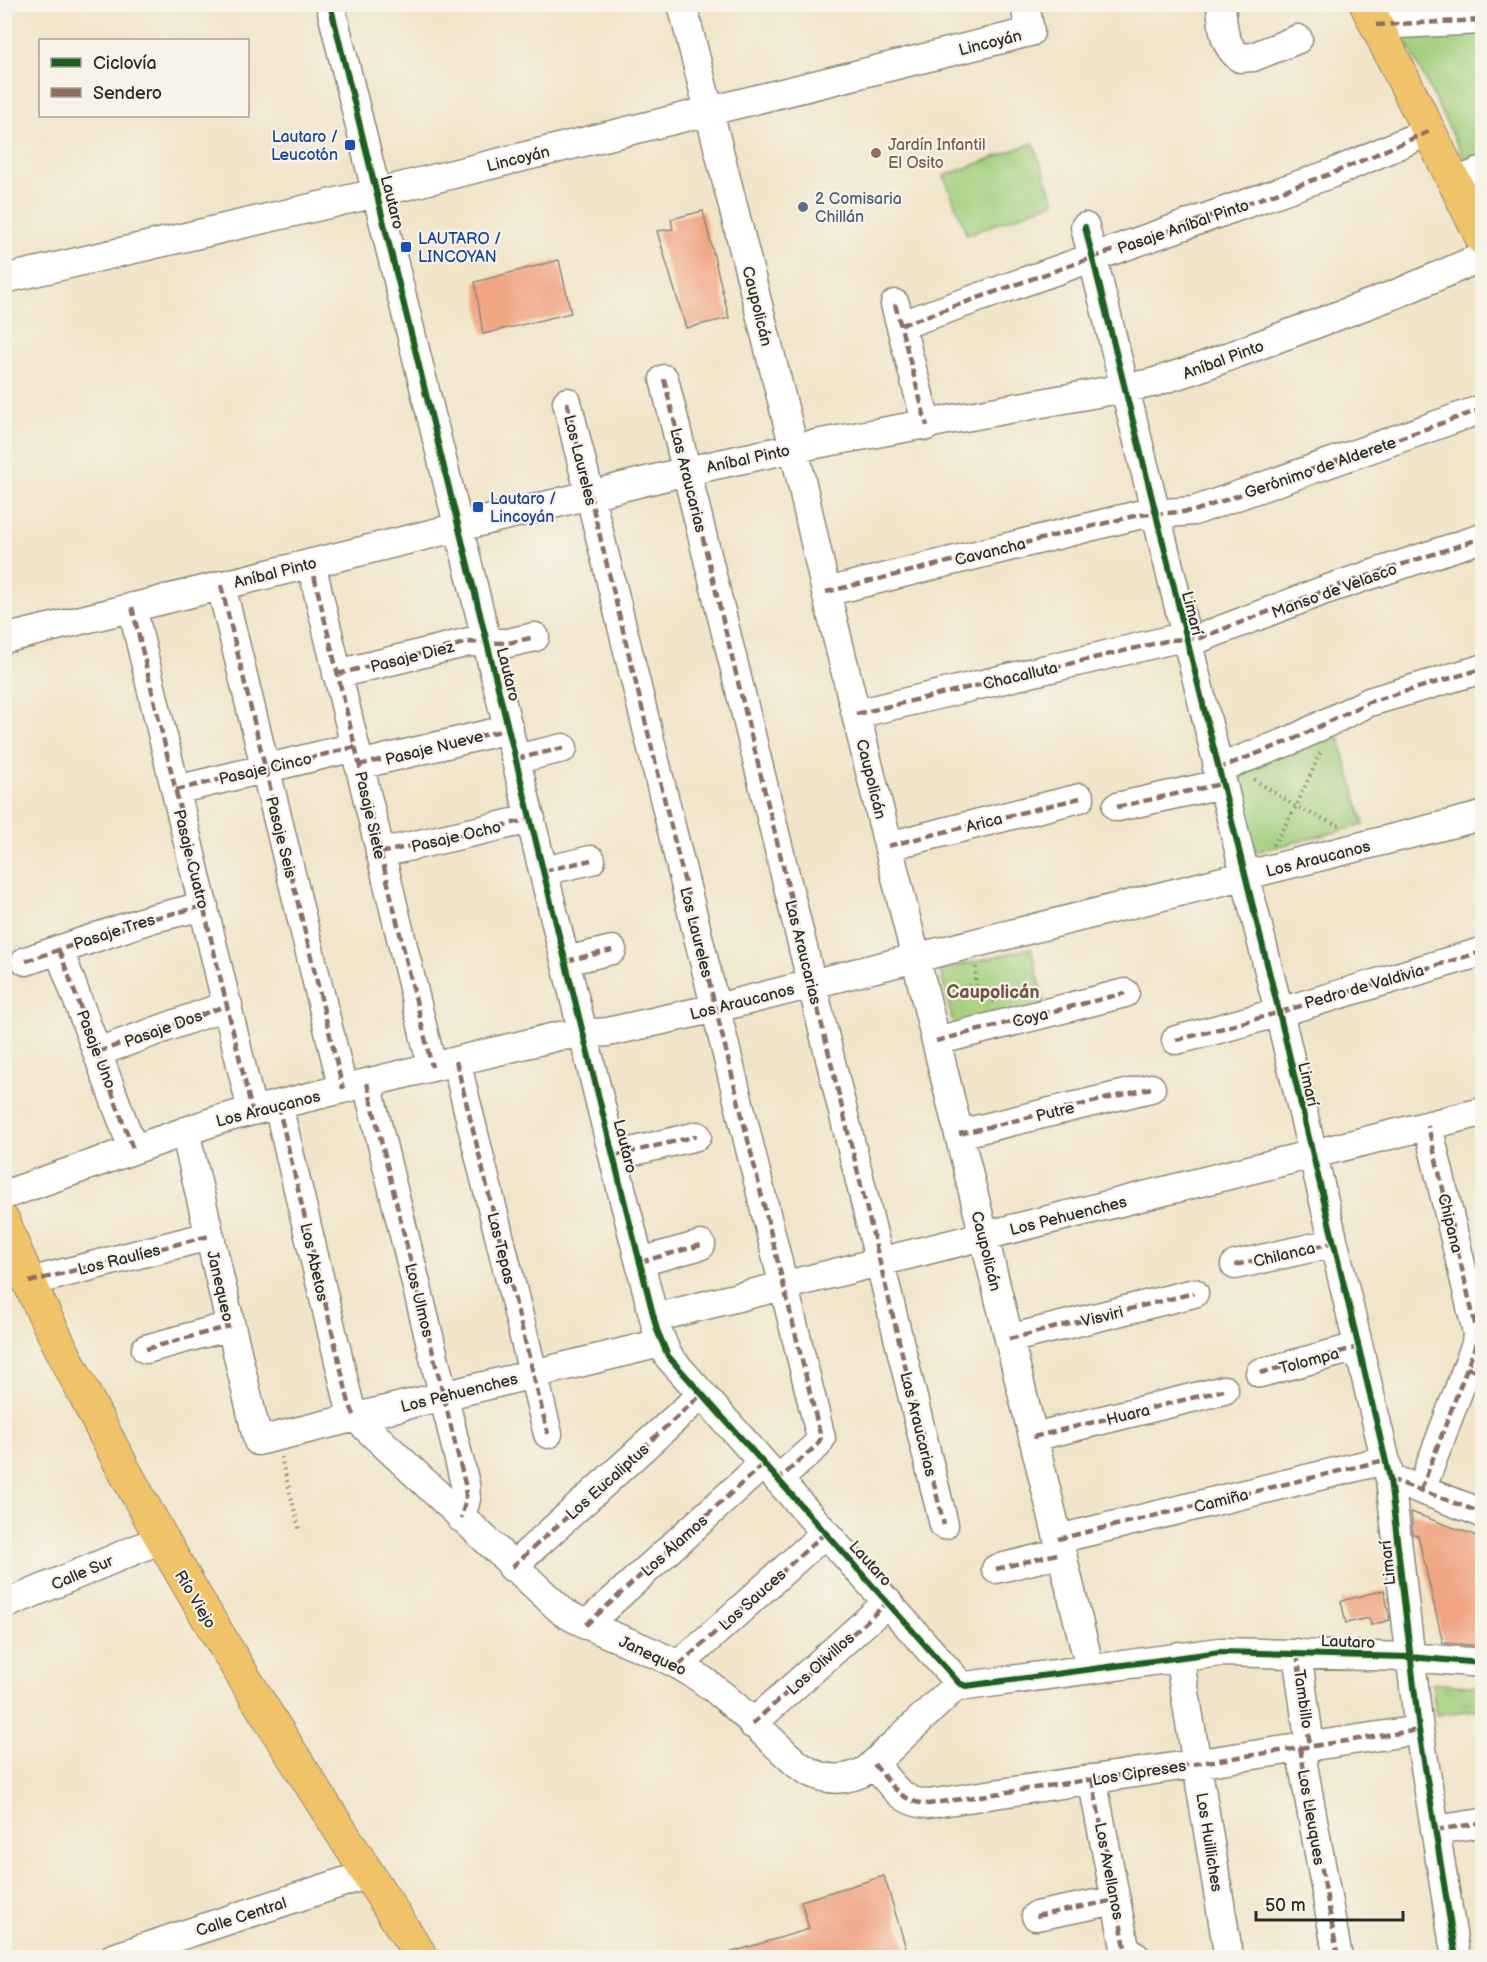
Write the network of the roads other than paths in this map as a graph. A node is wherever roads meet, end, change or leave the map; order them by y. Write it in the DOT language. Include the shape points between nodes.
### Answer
graph roads {
  1 [pos="330,4"];
  2 [pos="682,4"];
  3 [pos="1025,4"];
  4 [pos="1221,4"];
  5 [pos="1371,14"];
  6 [pos="1482,20"];
  7 [pos="1298,39"];
  8 [pos="708,111"];
  9 [pos="1430,131"];
  10 [pos="1469,177"];
  11 [pos="376,193"];
  12 [pos="1085,227"];
  13 [pos="1482,238"];
  14 [pos="1482,257"];
  15 [pos="1092,258"];
  16 [pos="4,279"];
  17 [pos="664,379"];
  18 [pos="1124,387"];
  19 [pos="567,402"];
  20 [pos="1482,409"];
  21 [pos="927,426"];
  22 [pos="794,448"];
  23 [pos="687,471"];
  24 [pos="590,495"];
  25 [pos="1155,514"];
  26 [pos="459,527"];
  27 [pos="1482,538"];
  28 [pos="311,563"];
  29 [pos="221,585"];
  30 [pos="826,592"];
  31 [pos="132,607"];
  32 [pos="535,637"];
  33 [pos="4,639"];
  34 [pos="1185,639"];
  35 [pos="487,643"];
  36 [pos="1482,669"];
  37 [pos="338,674"];
  38 [pos="856,714"];
  39 [pos="509,729"];
  40 [pos="563,748"];
  41 [pos="357,756"];
  42 [pos="516,759"];
  43 [pos="265,768"];
  44 [pos="1223,773"];
  45 [pos="176,790"];
  46 [pos="1080,798"];
  47 [pos="1117,807"];
  48 [pos="1482,816"];
  49 [pos="531,819"];
  50 [pos="888,846"];
  51 [pos="380,853"];
  52 [pos="591,860"];
  53 [pos="544,871"];
  54 [pos="1250,875"];
  55 [pos="204,906"];
  56 [pos="59,950"];
  57 [pos="612,950"];
  58 [pos="1482,952"];
  59 [pos="915,959"];
  60 [pos="26,961"];
  61 [pos="566,961"];
  62 [pos="812,984"];
  63 [pos="1125,993"];
  64 [pos="228,1005"];
  65 [pos="716,1008"];
  66 [pos="1279,1012"];
  67 [pos="584,1034"];
  68 [pos="1176,1040"];
  69 [pos="936,1041"];
  70 [pos="98,1052"];
  71 [pos="444,1064"];
  72 [pos="355,1086"];
  73 [pos="1151,1088"];
  74 [pos="265,1108"];
  75 [pos="1482,1112"];
  76 [pos="1428,1126"];
  77 [pos="185,1131"];
  78 [pos="959,1134"];
  79 [pos="697,1136"];
  80 [pos="133,1149"];
  81 [pos="1312,1154"];
  82 [pos="614,1156"];
  83 [pos="4,1195"];
  84 [pos="4,1222"];
  85 [pos="209,1236"];
  86 [pos="984,1236"];
  87 [pos="1333,1243"];
  88 [pos="701,1245"];
  89 [pos="640,1262"];
  90 [pos="880,1262"];
  91 [pos="1235,1265"];
  92 [pos="29,1282"];
  93 [pos="783,1286"];
  94 [pos="1194,1293"];
  95 [pos="231,1326"];
  96 [pos="657,1330"];
  97 [pos="1009,1339"];
  98 [pos="1358,1347"];
  99 [pos="146,1349"];
  100 [pos="1475,1370"];
  101 [pos="1260,1373"];
  102 [pos="533,1374"];
  103 [pos="1224,1390"];
  104 [pos="444,1395"];
  105 [pos="701,1395"];
  106 [pos="355,1417"];
  107 [pos="548,1434"];
  108 [pos="1033,1437"];
  109 [pos="267,1439"];
  110 [pos="1387,1469"];
  111 [pos="770,1472"];
  112 [pos="1421,1490"];
  113 [pos="1482,1513"];
  114 [pos="461,1518"];
  115 [pos="944,1525"];
  116 [pos="825,1533"];
  117 [pos="161,1539"];
  118 [pos="1060,1546"];
  119 [pos="512,1567"];
  120 [pos="996,1569"];
  121 [pos="888,1602"];
  122 [pos="4,1605"];
  123 [pos="586,1625"];
  124 [pos="1297,1653"];
  125 [pos="1179,1656"];
  126 [pos="1409,1657"];
  127 [pos="1482,1663"];
  128 [pos="679,1665"];
  129 [pos="1090,1669"];
  130 [pos="959,1683"];
  131 [pos="752,1724"];
  132 [pos="1419,1730"];
  133 [pos="1305,1747"];
  134 [pos="1197,1763"];
  135 [pos="874,1764"];
  136 [pos="1092,1779"];
  137 [pos="1482,1823"];
  138 [pos="1435,1830"];
  139 [pos="368,1874"];
  140 [pos="1116,1900"];
  141 [pos="1036,1916"];
  142 [pos="113,1958"];
  143 [pos="422,1958"];
  144 [pos="1137,1958"];
  145 [pos="1229,1958"];
  146 [pos="1338,1958"];
  147 [pos="1456,1958"];
  1 -- 11 [label="street, Lautaro"];
  2 -- 8 [label="street, Caupolicán"];
  3 -- 8 [label="street, Lincoyán" via="1030,33"];
  4 -- 7 [label="street" via="1225,39 1229,50 1240,58 1253,57"];
  5 -- 6 [label="street"];
  5 -- 9 [label="main road"];
  8 -- 11 [label="street, Lincoyán"];
  8 -- 22 [label="street, Caupolicán"];
  9 -- 10 [label="main road"];
  9 -- 15 [label="street, Pasaje Aníbal Pinto" via="1349,167"];
  10 -- 13 [label="main road"];
  11 -- 16 [label="street, Lincoyán"];
  11 -- 26 [label="street, Lautaro"];
  12 -- 15 [label="street, Limarí"];
  14 -- 18 [label="street, Aníbal Pinto" via="1198,368 1152,383"];
  15 -- 18 [label="street, Limarí"];
  15 -- 21 [label="street, Pasaje Aníbal Pinto" via="898,315"];
  17 -- 23 [label="street, Las Araucarias"];
  18 -- 21 [label="street, Aníbal Pinto"];
  18 -- 25 [label="street, Limarí"];
  19 -- 24 [label="street, Los Laureles"];
  20 -- 25 [label="street, Gerónimo de Alderete" via="1194,511"];
  21 -- 22 [label="street, Aníbal Pinto"];
  22 -- 23 [label="street, Aníbal Pinto"];
  22 -- 30 [label="street, Caupolicán"];
  23 -- 24 [label="street, Aníbal Pinto"];
  23 -- 62 [label="street, Las Araucarias"];
  24 -- 26 [label="street, Aníbal Pinto"];
  24 -- 65 [label="street, Los Laureles"];
  25 -- 30 [label="street, Cavancha" via="1137,515"];
  25 -- 34 [label="street, Limarí"];
  26 -- 28 [label="street, Aníbal Pinto"];
  26 -- 35 [label="street, Lautaro"];
  27 -- 34 [label="street, Manso de Velasco" via="1325,590 1233,627"];
  28 -- 29 [label="street, Aníbal Pinto"];
  28 -- 37 [label="street, Pasaje Siete"];
  29 -- 31 [label="street, Aníbal Pinto"];
  29 -- 43 [label="street, Pasaje Seis"];
  30 -- 38 [label="street, Caupolicán"];
  31 -- 33 [label="street, Aníbal Pinto"];
  31 -- 45 [label="street, Pasaje Cuatro"];
  32 -- 35 [label="street, Pasaje Diez"];
  34 -- 38 [label="street, Chacalluta"];
  34 -- 44 [label="street, Limarí"];
  35 -- 37 [label="street, Pasaje Diez" via="469,642"];
  35 -- 39 [label="street, Lautaro"];
  36 -- 44 [label="street" via="1369,702"];
  37 -- 41 [label="street, Pasaje Siete"];
  38 -- 50 [label="street, Caupolicán"];
  39 -- 41 [label="street, Pasaje Nueve"];
  39 -- 42 [label="street, Lautaro"];
  40 -- 42 [label="street"];
  41 -- 43 [label="street, Pasaje Cinco"];
  41 -- 51 [label="street, Pasaje Siete"];
  42 -- 49 [label="street, Lautaro"];
  43 -- 45 [label="street, Pasaje Cinco"];
  43 -- 72 [label="street, Pasaje Seis"];
  44 -- 47 [label="street"];
  44 -- 54 [label="street, Limarí"];
  45 -- 55 [label="street, Pasaje Cuatro"];
  46 -- 50 [label="street, Arica"];
  48 -- 54 [label="street, Los Araucanos"];
  49 -- 51 [label="street, Pasaje Ocho"];
  49 -- 53 [label="street, Lautaro"];
  50 -- 59 [label="street, Caupolicán"];
  51 -- 71 [label="street, Pasaje Siete"];
  52 -- 53 [label="street"];
  53 -- 61 [label="street, Lautaro"];
  54 -- 59 [label="street, Los Araucanos"];
  54 -- 66 [label="street, Limarí"];
  55 -- 56 [label="street, Pasaje Tres" via="150,919"];
  55 -- 64 [label="street, Pasaje Cuatro"];
  56 -- 60 [label="street, Pasaje Tres"];
  56 -- 70 [label="street, Pasaje Uno"];
  57 -- 61 [label="street"];
  58 -- 66 [label="street, Pedro de Valdivia"];
  59 -- 62 [label="street, Los Araucanos"];
  59 -- 69 [label="street, Caupolicán"];
  61 -- 67 [label="street, Lautaro"];
  62 -- 65 [label="street, Los Araucanos"];
  62 -- 90 [label="street, Las Araucarias"];
  63 -- 69 [label="street, Coya"];
  64 -- 70 [label="street, Pasaje Dos"];
  64 -- 74 [label="street, Pasaje Cuatro"];
  65 -- 67 [label="street, Los Araucanos"];
  65 -- 93 [label="street, Los Laureles"];
  66 -- 68 [label="street, Pedro de Valdivia"];
  66 -- 81 [label="street, Limarí"];
  67 -- 71 [label="street, Los Araucanos" via="559,1036"];
  67 -- 82 [label="street, Lautaro"];
  69 -- 78 [label="street, Caupolicán"];
  70 -- 80 [label="street, Pasaje Uno"];
  71 -- 72 [label="street, Los Araucanos"];
  71 -- 102 [label="street, Las Tepas"];
  72 -- 74 [label="street, Los Araucanos"];
  72 -- 104 [label="street, Los Ulmos"];
  73 -- 78 [label="street, Putre"];
  74 -- 77 [label="street, Los Araucanos"];
  74 -- 106 [label="street, Los Abetos"];
  75 -- 76 [label="street, Los Pehuenches"];
  76 -- 81 [label="street, Los Pehuenches"];
  76 -- 100 [label="street, Chipana" via="1476,1323"];
  77 -- 80 [label="street, Los Araucanos"];
  77 -- 85 [label="street, Janequeo"];
  78 -- 86 [label="street, Caupolicán"];
  79 -- 82 [label="street"];
  80 -- 83 [label="street, Los Araucanos"];
  81 -- 86 [label="street, Los Pehuenches"];
  81 -- 87 [label="street, Limarí"];
  82 -- 89 [label="street, Lautaro"];
  84 -- 92 [label="main road, Río Viejo"];
  85 -- 92 [label="street, Los Raulíes"];
  85 -- 95 [label="street, Janequeo"];
  86 -- 90 [label="street, Los Pehuenches"];
  86 -- 97 [label="street, Caupolicán"];
  87 -- 91 [label="street, Chilanca"];
  87 -- 98 [label="street, Limarí"];
  88 -- 89 [label="street"];
  89 -- 96 [label="street, Lautaro"];
  90 -- 93 [label="street, Los Pehuenches"];
  90 -- 115 [label="street, Las Araucarias"];
  92 -- 117 [label="main road, Río Viejo"];
  93 -- 96 [label="street, Los Pehuenches"];
  93 -- 111 [label="street, Los Laureles" via="821,1438 817,1445"];
  94 -- 97 [label="street, Visviri"];
  95 -- 99 [label="street"];
  95 -- 109 [label="street, Janequeo"];
  96 -- 102 [label="street, Los Pehuenches"];
  96 -- 105 [label="street, Lautaro" via="677,1369"];
  97 -- 108 [label="street, Caupolicán"];
  98 -- 101 [label="street, Tolompa"];
  98 -- 110 [label="street, Limarí"];
  100 -- 112 [label="street, Chipana"];
  102 -- 104 [label="street, Los Pehuenches"];
  102 -- 107 [label="street, Las Tepas"];
  103 -- 108 [label="street, Huara"];
  104 -- 106 [label="street, Los Pehuenches"];
  104 -- 114 [label="street, Los Ulmos" via="465,1484"];
  105 -- 111 [label="street, Lautaro"];
  105 -- 119 [label="street, Los Eucaliptus"];
  106 -- 109 [label="street, Los Pehuenches"];
  106 -- 114 [label="street, Janequeo"];
  108 -- 118 [label="street, Caupolicán"];
  110 -- 112 [label="street"];
  110 -- 118 [label="street, Camiña"];
  110 -- 126 [label="street, Limarí"];
  111 -- 116 [label="street, Lautaro"];
  111 -- 123 [label="street, Los Álamos"];
  112 -- 113 [label="street"];
  114 -- 119 [label="street, Janequeo"];
  116 -- 121 [label="street, Lautaro"];
  116 -- 128 [label="street, Los Sauces"];
  117 -- 122 [label="street, Calle Sur"];
  117 -- 139 [label="main road, Río Viejo"];
  118 -- 120 [label="street"];
  118 -- 129 [label="street, Caupolicán"];
  119 -- 123 [label="street, Janequeo" via="563,1612"];
  121 -- 130 [label="street, Lautaro"];
  121 -- 131 [label="street, Los Olivillos"];
  123 -- 128 [label="street, Janequeo"];
  124 -- 125 [label="street, Lautaro" via="1252,1651"];
  124 -- 126 [label="street, Lautaro"];
  124 -- 133 [label="street, Tambillo"];
  125 -- 129 [label="street, Lautaro"];
  125 -- 134 [label="street, Los Huilliches"];
  126 -- 127 [label="street, Lautaro"];
  126 -- 132 [label="street, Limarí"];
  128 -- 131 [label="street, Janequeo" via="699,1677"];
  129 -- 130 [label="street, Lautaro" via="975,1686"];
  130 -- 135 [label="street, Janequeo"];
  131 -- 135 [label="street, Janequeo" via="797,1764 818,1776 850,1778"];
  132 -- 133 [label="street, Los Cipreses"];
  132 -- 138 [label="street, Limarí"];
  133 -- 134 [label="street, Los Cipreses"];
  133 -- 146 [label="street, Los Lleuques"];
  134 -- 136 [label="street, Los Cipreses"];
  134 -- 145 [label="street, Los Huilliches"];
  135 -- 136 [label="street, Los Cipreses" via="901,1796 919,1803"];
  136 -- 140 [label="street, Los Avellanos"];
  137 -- 138 [label="street"];
  138 -- 147 [label="street, Limarí"];
  139 -- 142 [label="street, Calle Central"];
  139 -- 143 [label="main road, Río Viejo"];
  140 -- 141 [label="street"];
  140 -- 144 [label="street, Los Avellanos" via="1125,1947"];
}
